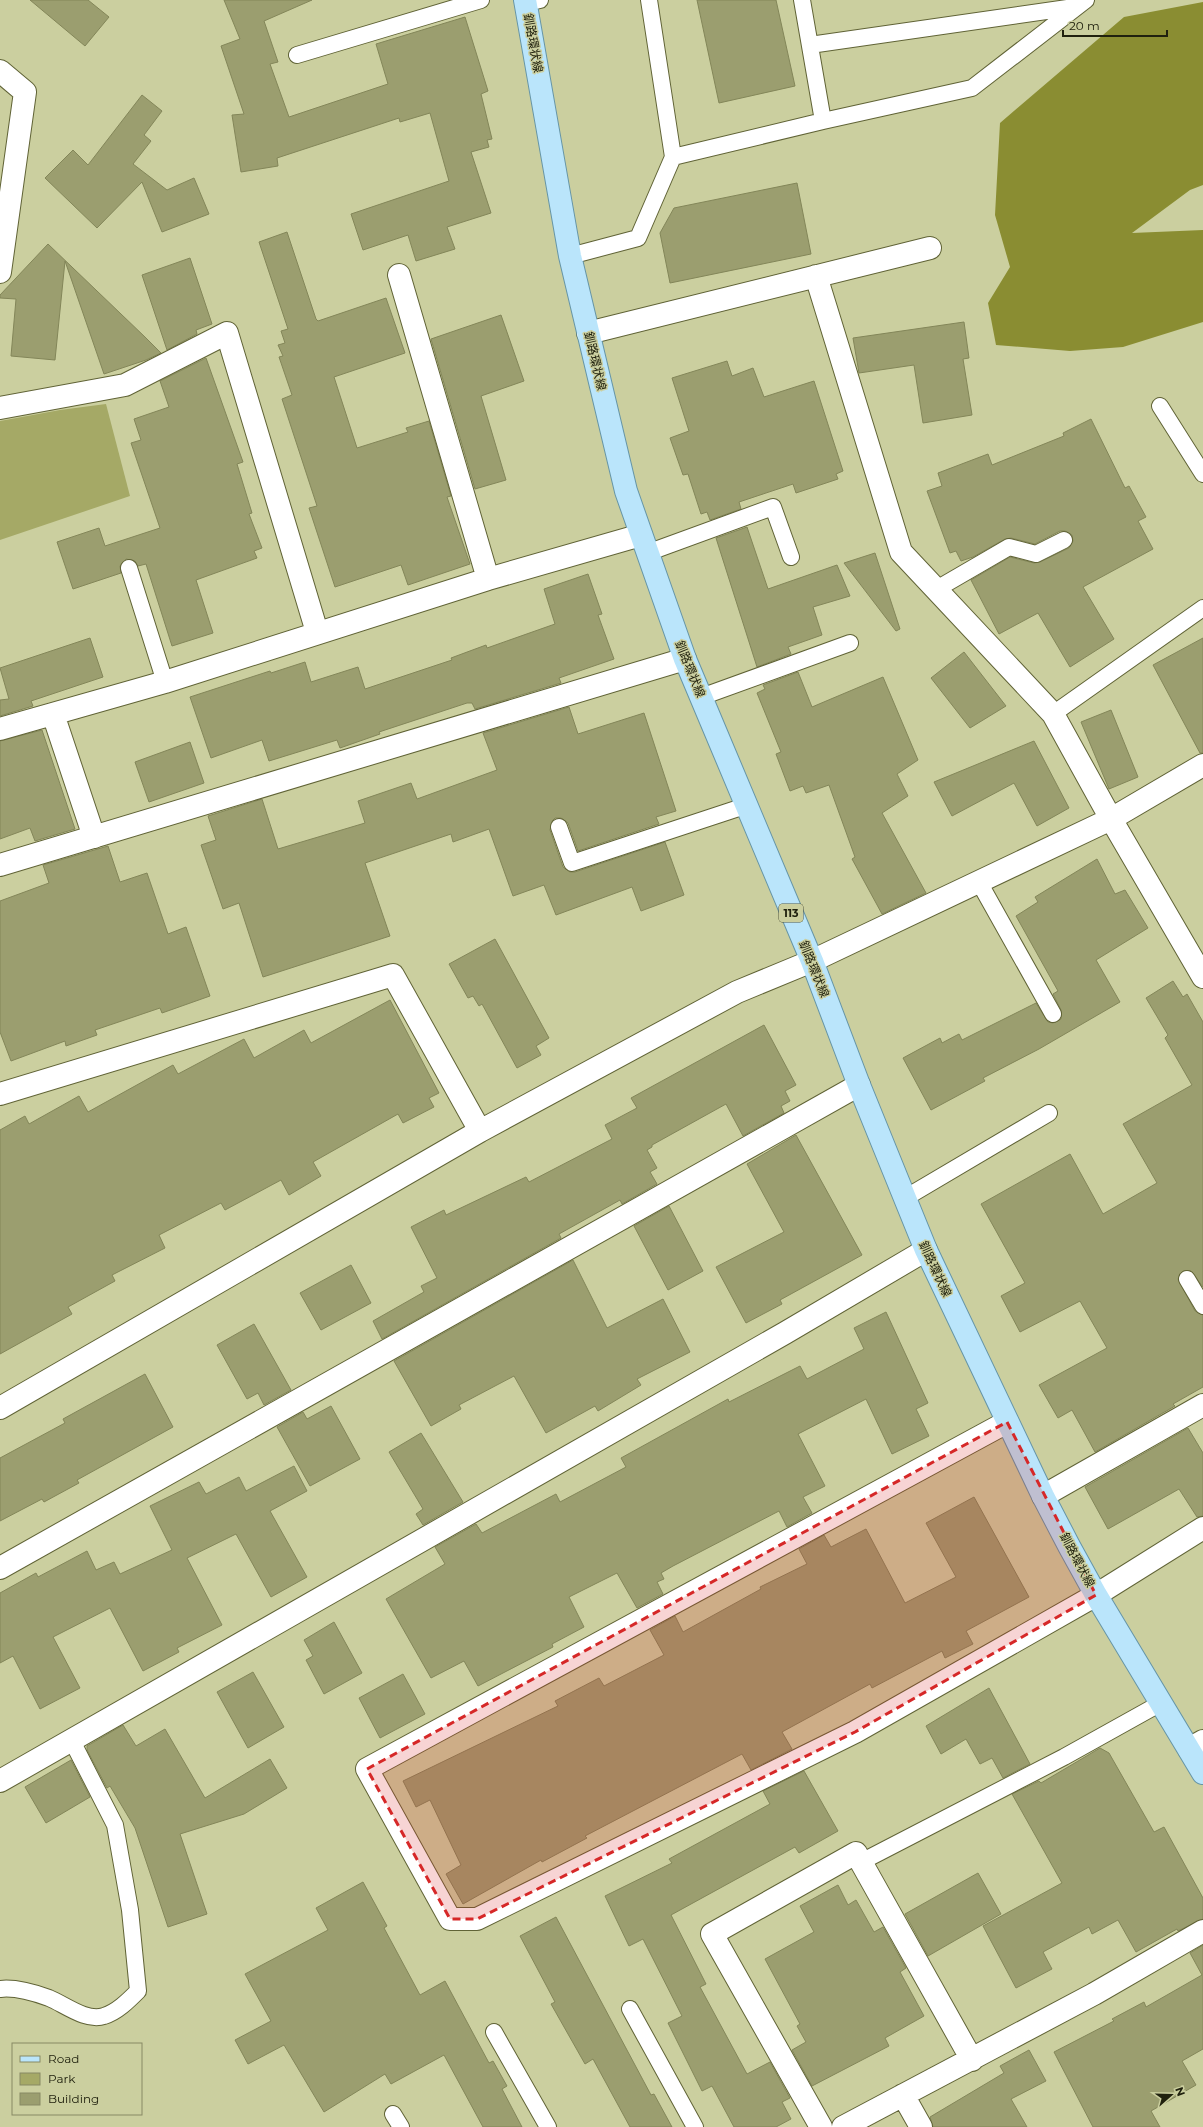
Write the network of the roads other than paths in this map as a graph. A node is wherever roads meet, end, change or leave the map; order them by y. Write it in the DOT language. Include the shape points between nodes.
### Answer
graph roads {
  1 [pos="480,0"];
  2 [pos="649,0"];
  3 [pos="802,0"];
  4 [pos="531,1"];
  5 [pos="1081,3"];
  6 [pos="810,45"];
  7 [pos="297,55"];
  8 [pos="0,71"];
  9 [pos="823,121"];
  10 [pos="673,157"];
  11 [pos="930,248"];
  12 [pos="570,256"];
  13 [pos="0,272"];
  14 [pos="399,275"];
  15 [pos="816,276"];
  16 [pos="588,332"];
  17 [pos="1160,406"];
  18 [pos="0,408"];
  19 [pos="1203,474"];
  20 [pos="1064,540"];
  21 [pos="644,544"];
  22 [pos="791,557"];
  23 [pos="129,568"];
  24 [pos="488,579"];
  25 [pos="935,590"];
  26 [pos="1203,608"];
  27 [pos="317,632"];
  28 [pos="850,643"];
  29 [pos="685,659"];
  30 [pos="164,682"];
  31 [pos="702,696"];
  32 [pos="53,714"];
  33 [pos="1053,714"];
  34 [pos="0,729"];
  35 [pos="1203,765"];
  36 [pos="745,806"];
  37 [pos="1111,819"];
  38 [pos="559,827"];
  39 [pos="94,837"];
  40 [pos="0,865"];
  41 [pos="979,882"];
  42 [pos="812,961"];
  43 [pos="1203,977"];
  44 [pos="1053,1014"];
  45 [pos="859,1085"];
  46 [pos="0,1094"];
  47 [pos="1049,1113"];
  48 [pos="480,1132"];
  49 [pos="905,1198"];
  50 [pos="926,1250"];
  51 [pos="1187,1279"];
  52 [pos="1203,1306"];
  53 [pos="2,1403"];
  54 [pos="1203,1405"];
  55 [pos="1007,1422"];
  56 [pos="1043,1496"];
  57 [pos="1203,1528"];
  58 [pos="0,1568"];
  59 [pos="1096,1595"];
  60 [pos="1161,1703"];
  61 [pos="71,1739"];
  62 [pos="1196,1745"];
  63 [pos="1203,1773"];
  64 [pos="0,1781"];
  65 [pos="862,1862"];
  66 [pos="1203,1931"];
  67 [pos="0,1989"];
  68 [pos="630,2009"];
  69 [pos="494,2032"];
  70 [pos="972,2060"];
  71 [pos="903,2095"];
  72 [pos="548,2127"];
  73 [pos="695,2127"];
  74 [pos="822,2127"];
  75 [pos="843,2127"];
  76 [pos="921,2127"];
  1 -- 7 [label="lane"];
  2 -- 10 [label="lane"];
  3 -- 6 [label="lane"];
  4 -- 12 [label="main road, 釧路環状線 / 113"];
  5 -- 6 [label="lane"];
  5 -- 9 [label="lane" via="972,88"];
  6 -- 9 [label="lane"];
  8 -- 13 [label="street" via="25,92"];
  9 -- 10 [label="lane"];
  10 -- 12 [label="lane" via="638,238"];
  11 -- 15 [label="street"];
  12 -- 16 [label="main road, 釧路環状線 / 113"];
  14 -- 24 [label="street"];
  15 -- 16 [label="street"];
  15 -- 25 [label="street" via="901,552"];
  16 -- 21 [label="main road, 釧路環状線 / 113" via="626,491"];
  17 -- 19 [label="lane"];
  18 -- 27 [label="street" via="125,384 227,334"];
  20 -- 25 [label="lane" via="1036,554 1008,547"];
  21 -- 22 [label="lane" via="773,507"];
  21 -- 24 [label="street"];
  21 -- 29 [label="main road, 釧路環状線 / 113"];
  23 -- 30 [label="lane"];
  24 -- 27 [label="street"];
  25 -- 33 [label="street"];
  26 -- 33 [label="lane"];
  27 -- 30 [label="street"];
  28 -- 31 [label="lane"];
  29 -- 31 [label="main road, 釧路環状線 / 113"];
  29 -- 39 [label="street"];
  30 -- 32 [label="street"];
  31 -- 36 [label="main road, 釧路環状線 / 113"];
  32 -- 34 [label="street"];
  32 -- 39 [label="street"];
  33 -- 37 [label="street"];
  35 -- 37 [label="street"];
  36 -- 38 [label="lane" via="572,863"];
  36 -- 42 [label="main road, 釧路環状線 / 113"];
  37 -- 41 [label="street"];
  37 -- 43 [label="street"];
  39 -- 40 [label="street"];
  41 -- 42 [label="street"];
  41 -- 44 [label="lane"];
  42 -- 45 [label="main road, 釧路環状線 / 113"];
  42 -- 48 [label="street" via="737,992"];
  45 -- 49 [label="main road, 釧路環状線 / 113"];
  45 -- 58 [label="street"];
  46 -- 48 [label="street" via="393,975"];
  47 -- 49 [label="lane"];
  48 -- 53 [label="street"];
  49 -- 50 [label="main road, 釧路環状線 / 113"];
  50 -- 55 [label="main road, 釧路環状線 / 113"];
  50 -- 61 [label="street" via="778,1337"];
  51 -- 52 [label="lane"];
  54 -- 56 [label="street"];
  55 -- 56 [label="main road, 釧路環状線 / 113"];
  55 -- 59 [label="street" via="367,1769 450,1919 477,1920 854,1732"];
  56 -- 59 [label="main road, 釧路環状線 / 113"];
  57 -- 59 [label="street"];
  59 -- 60 [label="main road, 釧路環状線 / 113"];
  60 -- 62 [label="main road, 釧路環状線 / 113"];
  60 -- 65 [label="lane"];
  61 -- 64 [label="street"];
  61 -- 67 [label="lane" via="115,1825 130,1910 138,1991 124,2005 103,2017 82,2015 48,1998 8,1988"];
  62 -- 63 [label="main road, 釧路環状線 / 113"];
  65 -- 70 [label="street"];
  65 -- 74 [label="street" via="856,1853 712,1934"];
  66 -- 70 [label="street"];
  68 -- 73 [label="lane"];
  69 -- 72 [label="lane"];
  70 -- 71 [label="street"];
  71 -- 75 [label="street"];
  71 -- 76 [label="street"];
}
